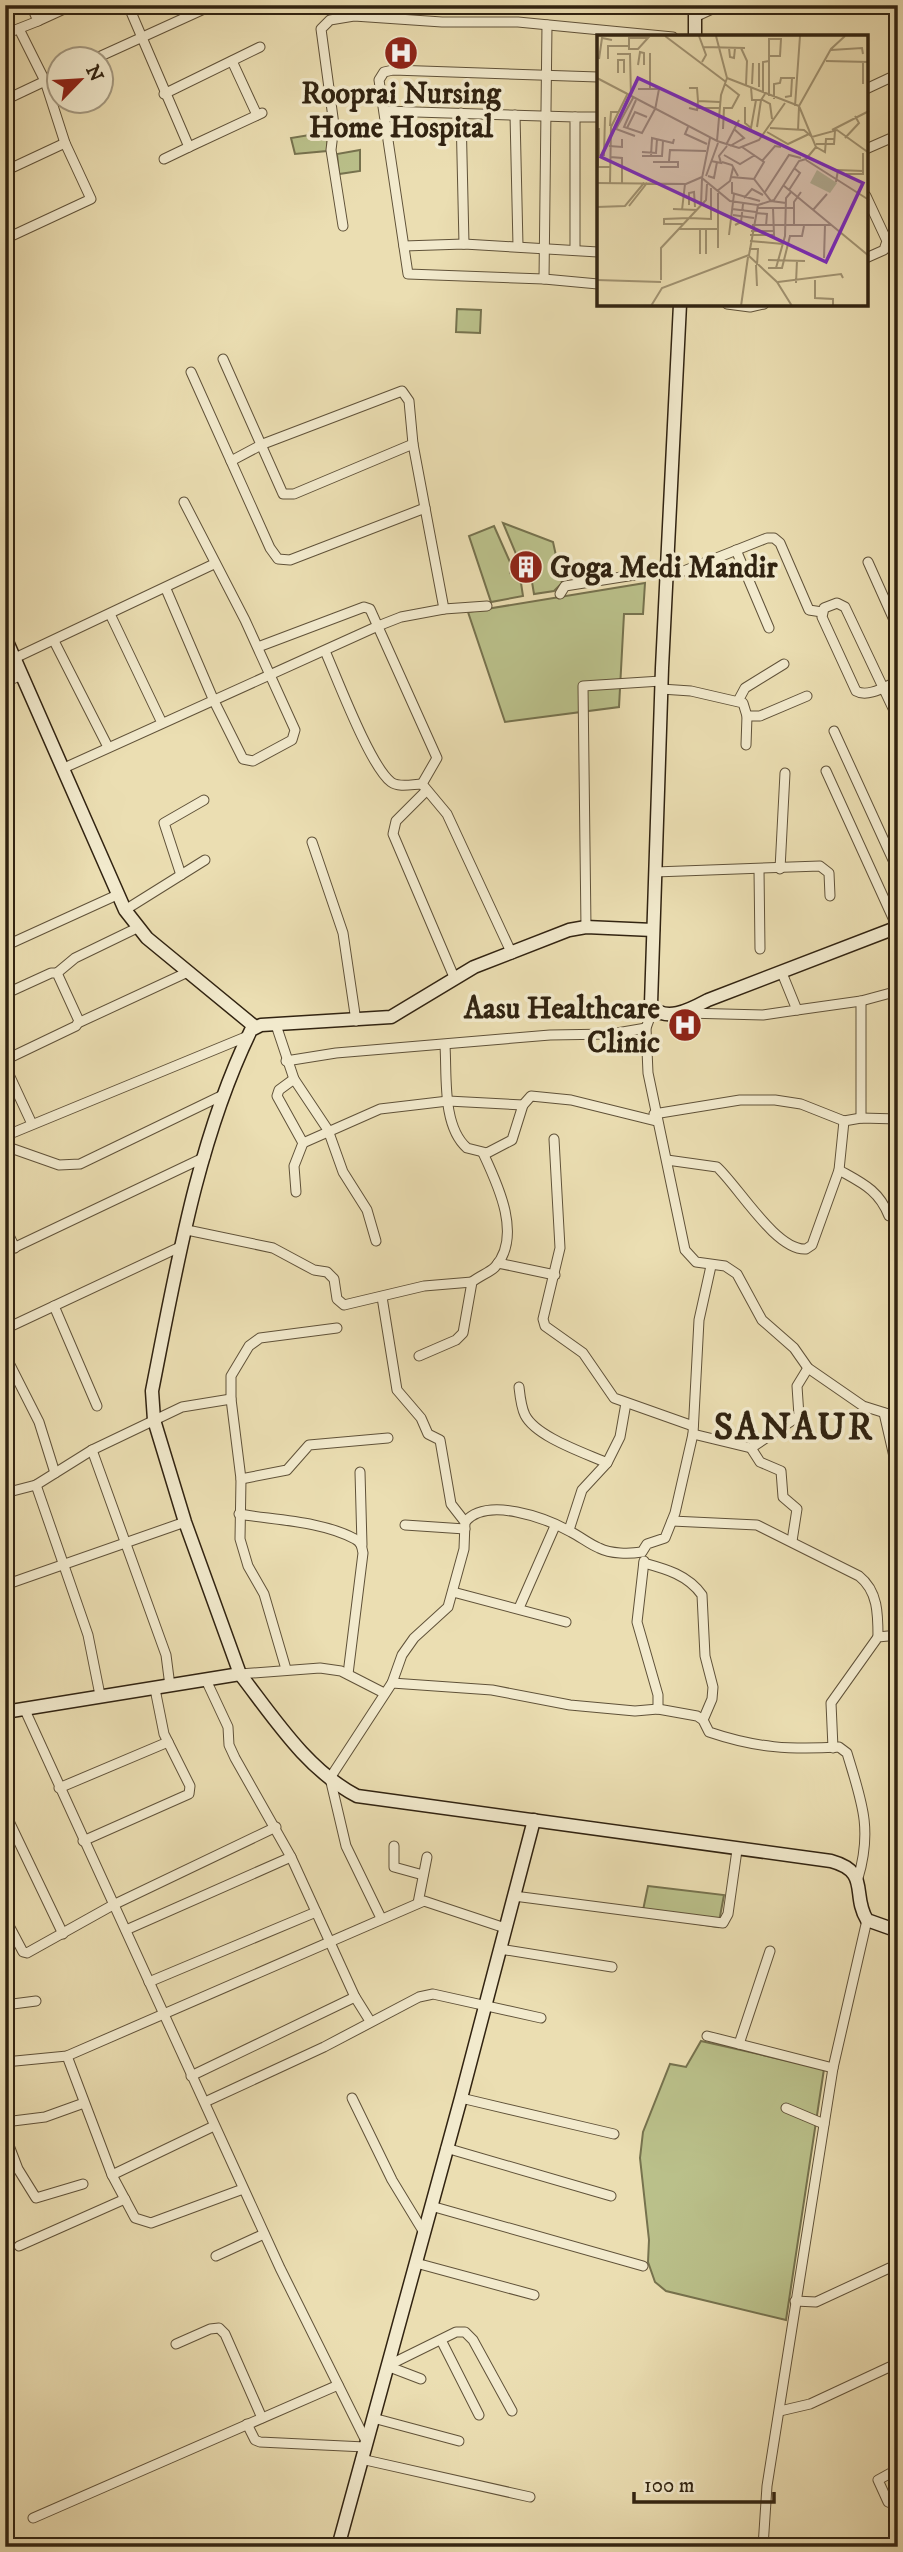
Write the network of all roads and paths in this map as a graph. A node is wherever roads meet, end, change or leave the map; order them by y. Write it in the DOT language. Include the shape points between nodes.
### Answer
graph roads {
  1 [pos="32,5"];
  2 [pos="73,5"];
  3 [pos="128,5"];
  4 [pos="180,5"];
  5 [pos="213,5"];
  6 [pos="721,5"];
  7 [pos="891,5"];
  8 [pos="695,11"];
  9 [pos="185,17"];
  10 [pos="898,19"];
  11 [pos="38,21"];
  12 [pos="547,25"];
  13 [pos="19,29"];
  14 [pos="5,34"];
  15 [pos="652,35"];
  16 [pos="695,35"];
  17 [pos="142,37"];
  18 [pos="260,47"];
  19 [pos="116,49"];
  20 [pos="232,61"];
  21 [pos="546,74"];
  22 [pos="898,74"];
  23 [pos="597,76"];
  24 [pos="45,81"];
  25 [pos="868,88"];
  26 [pos="163,94"];
  27 [pos="5,100"];
  28 [pos="385,111"];
  29 [pos="461,113"];
  30 [pos="515,115"];
  31 [pos="546,115"];
  32 [pos="575,117"];
  33 [pos="597,117"];
  34 [pos="898,135"];
  35 [pos="65,143"];
  36 [pos="188,147"];
  37 [pos="868,148"];
  38 [pos="164,159"];
  39 [pos="5,171"];
  40 [pos="868,200"];
  41 [pos="343,226"];
  42 [pos="5,239"];
  43 [pos="464,244"];
  44 [pos="404,246"];
  45 [pos="518,246"];
  46 [pos="543,248"];
  47 [pos="575,250"];
  48 [pos="597,252"];
  49 [pos="868,257"];
  50 [pos="544,279"];
  51 [pos="597,284"];
  52 [pos="680,306"];
  53 [pos="223,359"];
  54 [pos="191,372"];
  55 [pos="262,444"];
  56 [pos="413,444"];
  57 [pos="231,461"];
  58 [pos="184,502"];
  59 [pos="425,508"];
  60 [pos="736,551"];
  61 [pos="867,562"];
  62 [pos="214,564"];
  63 [pos="666,574"];
  64 [pos="166,589"];
  65 [pos="560,594"];
  66 [pos="487,606"];
  67 [pos="444,610"];
  68 [pos="822,612"];
  69 [pos="110,614"];
  70 [pos="378,626"];
  71 [pos="768,628"];
  72 [pos="898,629"];
  73 [pos="5,636"];
  74 [pos="54,641"];
  75 [pos="258,647"];
  76 [pos="326,651"];
  77 [pos="15,658"];
  78 [pos="784,664"];
  79 [pos="22,674"];
  80 [pos="271,675"];
  81 [pos="898,681"];
  82 [pos="5,682"];
  83 [pos="661,685"];
  84 [pos="883,687"];
  85 [pos="807,696"];
  86 [pos="214,701"];
  87 [pos="738,701"];
  88 [pos="747,716"];
  89 [pos="898,719"];
  90 [pos="162,723"];
  91 [pos="834,731"];
  92 [pos="746,745"];
  93 [pos="108,747"];
  94 [pos="64,768"];
  95 [pos="826,771"];
  96 [pos="785,773"];
  97 [pos="424,787"];
  98 [pos="204,800"];
  99 [pos="312,842"];
  100 [pos="205,860"];
  101 [pos="780,869"];
  102 [pos="759,870"];
  103 [pos="898,871"];
  104 [pos="655,872"];
  105 [pos="181,875"];
  106 [pos="117,895"];
  107 [pos="830,896"];
  108 [pos="125,910"];
  109 [pos="586,927"];
  110 [pos="897,927"];
  111 [pos="137,928"];
  112 [pos="653,930"];
  113 [pos="5,946"];
  114 [pos="760,949"];
  115 [pos="512,954"];
  116 [pos="188,972"];
  117 [pos="57,973"];
  118 [pos="782,973"];
  119 [pos="454,977"];
  120 [pos="898,991"];
  121 [pos="5,994"];
  122 [pos="861,1001"];
  123 [pos="653,1009"];
  124 [pos="797,1010"];
  125 [pos="685,1013"];
  126 [pos="356,1021"];
  127 [pos="78,1023"];
  128 [pos="276,1025"];
  129 [pos="646,1028"];
  130 [pos="251,1031"];
  131 [pos="445,1046"];
  132 [pos="5,1060"];
  133 [pos="286,1060"];
  134 [pos="5,1066"];
  135 [pos="294,1079"];
  136 [pos="223,1095"];
  137 [pos="448,1101"];
  138 [pos="523,1105"];
  139 [pos="655,1117"];
  140 [pos="861,1118"];
  141 [pos="898,1119"];
  142 [pos="844,1121"];
  143 [pos="32,1124"];
  144 [pos="328,1130"];
  145 [pos="5,1136"];
  146 [pos="554,1139"];
  147 [pos="303,1143"];
  148 [pos="5,1146"];
  149 [pos="483,1153"];
  150 [pos="205,1157"];
  151 [pos="667,1160"];
  152 [pos="839,1170"];
  153 [pos="296,1192"];
  154 [pos="889,1216"];
  155 [pos="5,1227"];
  156 [pos="187,1230"];
  157 [pos="376,1241"];
  158 [pos="184,1245"];
  159 [pos="15,1248"];
  160 [pos="5,1252"];
  161 [pos="498,1263"];
  162 [pos="711,1266"];
  163 [pos="555,1275"];
  164 [pos="472,1282"];
  165 [pos="382,1297"];
  166 [pos="54,1306"];
  167 [pos="337,1328"];
  168 [pos="5,1329"];
  169 [pos="5,1355"];
  170 [pos="419,1356"];
  171 [pos="807,1368"];
  172 [pos="519,1387"];
  173 [pos="231,1399"];
  174 [pos="626,1403"];
  175 [pos="97,1406"];
  176 [pos="884,1413"];
  177 [pos="898,1417"];
  178 [pos="154,1420"];
  179 [pos="693,1430"];
  180 [pos="388,1438"];
  181 [pos="751,1448"];
  182 [pos="92,1450"];
  183 [pos="607,1463"];
  184 [pos="360,1472"];
  185 [pos="55,1473"];
  186 [pos="898,1474"];
  187 [pos="241,1479"];
  188 [pos="36,1485"];
  189 [pos="5,1493"];
  190 [pos="239,1514"];
  191 [pos="672,1521"];
  192 [pos="185,1522"];
  193 [pos="405,1525"];
  194 [pos="465,1525"];
  195 [pos="555,1526"];
  196 [pos="569,1530"];
  197 [pos="792,1541"];
  198 [pos="128,1544"];
  199 [pos="362,1545"];
  200 [pos="642,1552"];
  201 [pos="644,1563"];
  202 [pos="61,1564"];
  203 [pos="5,1585"];
  204 [pos="453,1592"];
  205 [pos="519,1608"];
  206 [pos="566,1622"];
  207 [pos="898,1635"];
  208 [pos="878,1637"];
  209 [pos="286,1670"];
  210 [pos="348,1674"];
  211 [pos="240,1675"];
  212 [pos="206,1680"];
  213 [pos="391,1684"];
  214 [pos="170,1686"];
  215 [pos="155,1689"];
  216 [pos="384,1693"];
  217 [pos="100,1695"];
  218 [pos="24,1708"];
  219 [pos="658,1709"];
  220 [pos="5,1712"];
  221 [pos="703,1720"];
  222 [pos="168,1742"];
  223 [pos="833,1748"];
  224 [pos="330,1778"];
  225 [pos="59,1788"];
  226 [pos="5,1813"];
  227 [pos="534,1820"];
  228 [pos="276,1827"];
  229 [pos="83,1841"];
  230 [pos="394,1846"];
  231 [pos="737,1850"];
  232 [pos="291,1857"];
  233 [pos="427,1857"];
  234 [pos="423,1875"];
  235 [pos="858,1878"];
  236 [pos="514,1896"];
  237 [pos="418,1903"];
  238 [pos="113,1905"];
  239 [pos="316,1912"];
  240 [pos="5,1918"];
  241 [pos="381,1918"];
  242 [pos="867,1920"];
  243 [pos="505,1928"];
  244 [pos="126,1930"];
  245 [pos="898,1931"];
  246 [pos="63,1934"];
  247 [pos="330,1940"];
  248 [pos="16,1941"];
  249 [pos="5,1946"];
  250 [pos="500,1949"];
  251 [pos="770,1951"];
  252 [pos="612,1967"];
  253 [pos="149,1982"];
  254 [pos="355,1997"];
  255 [pos="36,2001"];
  256 [pos="486,2004"];
  257 [pos="5,2005"];
  258 [pos="164,2015"];
  259 [pos="541,2018"];
  260 [pos="370,2021"];
  261 [pos="707,2036"];
  262 [pos="739,2044"];
  263 [pos="67,2056"];
  264 [pos="5,2062"];
  265 [pos="833,2068"];
  266 [pos="191,2076"];
  267 [pos="352,2098"];
  268 [pos="461,2098"];
  269 [pos="205,2102"];
  270 [pos="84,2103"];
  271 [pos="786,2108"];
  272 [pos="5,2122"];
  273 [pos="824,2124"];
  274 [pos="214,2126"];
  275 [pos="614,2134"];
  276 [pos="5,2135"];
  277 [pos="446,2148"];
  278 [pos="112,2175"];
  279 [pos="83,2184"];
  280 [pos="243,2189"];
  281 [pos="611,2196"];
  282 [pos="125,2199"];
  283 [pos="431,2206"];
  284 [pos="424,2231"];
  285 [pos="264,2234"];
  286 [pos="19,2246"];
  287 [pos="216,2256"];
  288 [pos="416,2263"];
  289 [pos="898,2264"];
  290 [pos="643,2266"];
  291 [pos="534,2295"];
  292 [pos="795,2301"];
  293 [pos="440,2340"];
  294 [pos="176,2344"];
  295 [pos="898,2363"];
  296 [pos="387,2367"];
  297 [pos="421,2379"];
  298 [pos="338,2385"];
  299 [pos="512,2411"];
  300 [pos="780,2411"];
  301 [pos="479,2415"];
  302 [pos="262,2418"];
  303 [pos="373,2418"];
  304 [pos="247,2424"];
  305 [pos="459,2441"];
  306 [pos="364,2449"];
  307 [pos="898,2469"];
  308 [pos="530,2497"];
  309 [pos="898,2505"];
  310 [pos="33,2518"];
  311 [pos="338,2547"];
  312 [pos="763,2547"];
  1 -- 11 [label="street"];
  2 -- 11 [label="street"];
  3 -- 17 [label="street"];
  4 -- 9 [label="street"];
  5 -- 9 [label="street"];
  6 -- 8 [label="street"];
  7 -- 10 [label="street"];
  8 -- 16 [label="street"];
  9 -- 17 [label="street"];
  11 -- 13 [label="street"];
  12 -- 15 [label="street"];
  12 -- 21 [label="street"];
  12 -- 41 [label="street" via="354,16 324,24 323,56 334,125 331,150"];
  13 -- 14 [label="street"];
  13 -- 24 [label="street"];
  17 -- 19 [label="street"];
  17 -- 26 [label="street"];
  18 -- 20 [label="street"];
  20 -- 26 [label="street"];
  20 -- 36 [label="street" via="259,114"];
  21 -- 23 [label="street"];
  21 -- 28 [label="street" via="387,71 379,80"];
  21 -- 31 [label="street"];
  22 -- 25 [label="street"];
  24 -- 27 [label="street"];
  24 -- 35 [label="street"];
  26 -- 36 [label="street"];
  28 -- 29 [label="street"];
  28 -- 44 [label="street"];
  29 -- 30 [label="street"];
  29 -- 43 [label="street"];
  30 -- 31 [label="street"];
  30 -- 45 [label="street"];
  31 -- 32 [label="street"];
  31 -- 46 [label="street"];
  32 -- 33 [label="street"];
  32 -- 47 [label="street"];
  34 -- 37 [label="street"];
  35 -- 39 [label="street"];
  35 -- 42 [label="street" via="90,200"];
  36 -- 38 [label="street"];
  40 -- 49 [label="street" via="887,241 884,250"];
  43 -- 44 [label="street"];
  43 -- 45 [label="street"];
  44 -- 50 [label="street" via="405,270 411,276"];
  45 -- 46 [label="street"];
  46 -- 47 [label="street"];
  46 -- 50 [label="street"];
  47 -- 48 [label="street"];
  50 -- 51 [label="street"];
  52 -- 63 [label="street"];
  53 -- 55 [label="street"];
  54 -- 57 [label="street"];
  55 -- 56 [label="street" via="280,491 286,495"];
  55 -- 56 [label="street" via="402,391 409,401"];
  55 -- 57 [label="street"];
  56 -- 59 [label="street"];
  57 -- 59 [label="street" via="270,548 283,562"];
  58 -- 62 [label="street"];
  59 -- 67 [label="street"];
  60 -- 63 [label="street"];
  60 -- 68 [label="street" via="774,538 809,610"];
  60 -- 71 [label="street"];
  61 -- 72 [label="street"];
  62 -- 64 [label="street"];
  62 -- 75 [label="street"];
  63 -- 65 [label="street" via="565,586"];
  63 -- 83 [label="street"];
  64 -- 69 [label="street"];
  64 -- 86 [label="street"];
  66 -- 67 [label="street"];
  67 -- 70 [label="street"];
  68 -- 84 [label="street" via="856,691 865,694"];
  68 -- 84 [label="street" via="837,603 845,607"];
  69 -- 74 [label="street"];
  69 -- 90 [label="street"];
  70 -- 75 [label="street" via="370,609 364,607"];
  70 -- 76 [label="street"];
  70 -- 97 [label="street" via="437,758"];
  73 -- 77 [label="street"];
  74 -- 77 [label="street"];
  74 -- 93 [label="street"];
  75 -- 80 [label="street"];
  76 -- 80 [label="street"];
  76 -- 97 [label="street" via="364,738 388,779 397,785"];
  77 -- 79 [label="street"];
  78 -- 87 [label="street" via="745,688"];
  79 -- 82 [label="street"];
  79 -- 94 [label="street"];
  80 -- 86 [label="street"];
  80 -- 86 [label="street" via="296,735 253,761 243,759"];
  81 -- 84 [label="street"];
  83 -- 87 [label="street"];
  83 -- 104 [label="street"];
  83 -- 109 [label="street" via="583,685"];
  84 -- 89 [label="street"];
  85 -- 88 [label="street" via="760,716"];
  86 -- 90 [label="street"];
  87 -- 88 [label="street"];
  88 -- 92 [label="street"];
  90 -- 93 [label="street"];
  91 -- 103 [label="street"];
  93 -- 94 [label="street"];
  94 -- 106 [label="street"];
  95 -- 110 [label="street"];
  96 -- 101 [label="street"];
  97 -- 115 [label="street" via="447,814"];
  97 -- 119 [label="street" via="392,828"];
  98 -- 105 [label="street" via="164,823"];
  99 -- 126 [label="street" via="343,933"];
  100 -- 105 [label="street"];
  101 -- 102 [label="street"];
  101 -- 107 [label="street" via="826,868"];
  102 -- 104 [label="street"];
  102 -- 114 [label="street"];
  104 -- 112 [label="street"];
  105 -- 108 [label="street"];
  106 -- 108 [label="street"];
  106 -- 113 [label="street"];
  108 -- 111 [label="street"];
  109 -- 112 [label="street"];
  109 -- 115 [label="street"];
  110 -- 118 [label="street"];
  111 -- 116 [label="street"];
  111 -- 117 [label="street" via="75,958"];
  112 -- 123 [label="street"];
  115 -- 119 [label="street"];
  116 -- 127 [label="street"];
  116 -- 130 [label="street"];
  117 -- 121 [label="street"];
  117 -- 127 [label="street"];
  118 -- 124 [label="street"];
  118 -- 125 [label="street"];
  119 -- 126 [label="street" via="403,1012"];
  120 -- 122 [label="street"];
  122 -- 124 [label="street"];
  122 -- 140 [label="street"];
  123 -- 125 [label="street"];
  123 -- 129 [label="street"];
  124 -- 125 [label="street"];
  126 -- 128 [label="street"];
  127 -- 132 [label="street"];
  128 -- 130 [label="street"];
  128 -- 133 [label="street"];
  129 -- 131 [label="street"];
  129 -- 139 [label="street"];
  130 -- 136 [label="street"];
  130 -- 143 [label="street"];
  131 -- 133 [label="street"];
  131 -- 137 [label="street"];
  133 -- 135 [label="street"];
  134 -- 143 [label="street"];
  135 -- 144 [label="street"];
  135 -- 147 [label="street" via="277,1096"];
  136 -- 148 [label="street" via="80,1164 59,1165"];
  136 -- 150 [label="street"];
  137 -- 138 [label="street"];
  137 -- 144 [label="street" via="380,1109"];
  137 -- 149 [label="street" via="462,1143"];
  138 -- 139 [label="street" via="531,1096 553,1097"];
  138 -- 149 [label="street" via="512,1140"];
  139 -- 142 [label="street" via="740,1100 775,1100 801,1104"];
  139 -- 151 [label="street"];
  140 -- 141 [label="street"];
  140 -- 142 [label="street"];
  142 -- 152 [label="street"];
  143 -- 145 [label="street"];
  144 -- 147 [label="street"];
  144 -- 157 [label="street" via="343,1172 367,1210"];
  146 -- 163 [label="street" via="561,1235"];
  147 -- 153 [label="street" via="294,1166"];
  149 -- 161 [label="street" via="507,1213"];
  150 -- 156 [label="street"];
  150 -- 159 [label="street"];
  151 -- 152 [label="street" via="717,1167 770,1228 802,1250 812,1245"];
  151 -- 162 [label="street" via="685,1250 696,1262"];
  152 -- 154 [label="street" via="874,1189"];
  155 -- 159 [label="street"];
  156 -- 158 [label="street"];
  156 -- 165 [label="street" via="273,1248 327,1272 344,1305"];
  158 -- 166 [label="street"];
  158 -- 178 [label="street" via="152,1391"];
  159 -- 160 [label="street"];
  161 -- 163 [label="street"];
  161 -- 164 [label="street"];
  162 -- 171 [label="street" via="725,1266 737,1274 768,1329 794,1348"];
  162 -- 179 [label="street" via="699,1320"];
  163 -- 174 [label="street" via="545,1326 583,1353 607,1392"];
  164 -- 165 [label="street" via="424,1286"];
  164 -- 170 [label="street" via="463,1333"];
  165 -- 194 [label="street" via="397,1390 428,1434 440,1440 451,1504"];
  166 -- 168 [label="street"];
  166 -- 175 [label="street"];
  167 -- 173 [label="street" via="253,1342 231,1376"];
  169 -- 185 [label="street" via="35,1412"];
  171 -- 176 [label="street" via="846,1396"];
  171 -- 181 [label="street" via="797,1386 799,1416"];
  172 -- 183 [label="street" via="522,1409 531,1423"];
  173 -- 178 [label="street" via="190,1405"];
  173 -- 187 [label="street"];
  174 -- 179 [label="street"];
  174 -- 183 [label="street" via="620,1437"];
  176 -- 177 [label="street"];
  176 -- 186 [label="street"];
  178 -- 182 [label="street"];
  178 -- 192 [label="street"];
  179 -- 181 [label="street"];
  179 -- 191 [label="street"];
  180 -- 187 [label="street" via="309,1446 287,1470"];
  181 -- 197 [label="street" via="760,1462 781,1471 783,1497 797,1509"];
  182 -- 185 [label="street"];
  182 -- 198 [label="street"];
  183 -- 196 [label="street" via="582,1490"];
  184 -- 199 [label="street"];
  185 -- 188 [label="street"];
  187 -- 190 [label="street"];
  188 -- 189 [label="street"];
  188 -- 202 [label="street"];
  190 -- 199 [label="street" via="320,1528"];
  190 -- 209 [label="street" via="242,1551 264,1594"];
  191 -- 197 [label="street" via="757,1525"];
  191 -- 200 [label="street" via="665,1538 647,1544"];
  192 -- 198 [label="street"];
  192 -- 211 [label="street"];
  193 -- 194 [label="street"];
  194 -- 195 [label="street" via="471,1514 490,1510 526,1513"];
  194 -- 204 [label="street"];
  195 -- 196 [label="street"];
  195 -- 205 [label="street"];
  196 -- 200 [label="street" via="607,1551"];
  197 -- 208 [label="street" via="866,1581 876,1601"];
  198 -- 202 [label="street"];
  198 -- 214 [label="street" via="166,1655"];
  199 -- 210 [label="street"];
  200 -- 201 [label="street"];
  201 -- 219 [label="street" via="637,1622"];
  201 -- 221 [label="street" via="670,1570 702,1595 705,1656 713,1688"];
  202 -- 203 [label="street"];
  202 -- 217 [label="street" via="88,1634"];
  204 -- 205 [label="street"];
  204 -- 213 [label="street" via="448,1607 402,1655"];
  205 -- 206 [label="street"];
  207 -- 208 [label="street"];
  208 -- 223 [label="street" via="831,1703"];
  209 -- 210 [label="street" via="320,1668"];
  209 -- 211 [label="street"];
  210 -- 216 [label="street"];
  211 -- 212 [label="street"];
  211 -- 224 [label="street" via="293,1743"];
  212 -- 214 [label="street"];
  212 -- 228 [label="street" via="228,1727 235,1758"];
  213 -- 216 [label="street"];
  213 -- 219 [label="street" via="492,1690 570,1705"];
  214 -- 215 [label="street"];
  215 -- 217 [label="street"];
  215 -- 222 [label="street"];
  216 -- 224 [label="street"];
  217 -- 218 [label="street"];
  218 -- 220 [label="street"];
  218 -- 225 [label="street"];
  219 -- 221 [label="street"];
  221 -- 223 [label="street" via="709,1732 760,1746"];
  222 -- 225 [label="street"];
  222 -- 229 [label="street" via="190,1786 189,1794"];
  223 -- 235 [label="street" via="847,1753 865,1813 866,1852"];
  224 -- 227 [label="street" via="369,1799"];
  224 -- 241 [label="street" via="346,1846"];
  225 -- 229 [label="street"];
  226 -- 246 [label="street"];
  227 -- 231 [label="street"];
  227 -- 236 [label="street"];
  228 -- 232 [label="street"];
  228 -- 238 [label="street"];
  229 -- 238 [label="street"];
  230 -- 234 [label="street" via="394,1867"];
  231 -- 235 [label="street" via="831,1861 846,1865"];
  231 -- 236 [label="street" via="723,1923"];
  232 -- 239 [label="street"];
  232 -- 244 [label="street"];
  233 -- 234 [label="street"];
  234 -- 237 [label="street"];
  235 -- 242 [label="street"];
  236 -- 243 [label="street"];
  237 -- 241 [label="street"];
  237 -- 243 [label="street" via="433,1902"];
  238 -- 244 [label="street"];
  238 -- 246 [label="street"];
  239 -- 247 [label="street"];
  239 -- 253 [label="street"];
  240 -- 248 [label="street"];
  241 -- 247 [label="street"];
  242 -- 245 [label="street"];
  242 -- 265 [label="street"];
  243 -- 250 [label="street"];
  244 -- 253 [label="street"];
  246 -- 248 [label="street" via="27,1953"];
  247 -- 254 [label="street"];
  247 -- 258 [label="street"];
  248 -- 249 [label="street"];
  250 -- 252 [label="street"];
  250 -- 256 [label="street"];
  251 -- 262 [label="street"];
  253 -- 258 [label="street"];
  254 -- 260 [label="street"];
  254 -- 266 [label="street"];
  255 -- 257 [label="street"];
  256 -- 259 [label="street"];
  256 -- 260 [label="street" via="432,1994"];
  256 -- 268 [label="street"];
  258 -- 263 [label="street"];
  258 -- 266 [label="street"];
  260 -- 269 [label="street"];
  261 -- 262 [label="street"];
  262 -- 265 [label="street"];
  263 -- 264 [label="street"];
  263 -- 270 [label="street"];
  265 -- 273 [label="street"];
  266 -- 269 [label="street"];
  267 -- 284 [label="street"];
  268 -- 275 [label="street"];
  268 -- 277 [label="street"];
  269 -- 274 [label="street"];
  270 -- 272 [label="street" via="45,2118"];
  270 -- 278 [label="street"];
  271 -- 273 [label="street"];
  273 -- 292 [label="street"];
  274 -- 278 [label="street"];
  274 -- 280 [label="street"];
  276 -- 279 [label="street" via="36,2198"];
  277 -- 281 [label="street"];
  277 -- 283 [label="street"];
  278 -- 282 [label="street"];
  280 -- 282 [label="street" via="151,2222 135,2218"];
  280 -- 285 [label="street"];
  282 -- 286 [label="street"];
  283 -- 284 [label="street"];
  283 -- 290 [label="street"];
  284 -- 288 [label="street"];
  285 -- 287 [label="street"];
  285 -- 298 [label="street"];
  288 -- 291 [label="street"];
  288 -- 296 [label="street"];
  289 -- 292 [label="street" via="816,2302"];
  292 -- 300 [label="street"];
  293 -- 296 [label="street"];
  293 -- 299 [label="street" via="465,2332"];
  293 -- 301 [label="street"];
  294 -- 302 [label="street" via="210,2329 225,2334"];
  295 -- 300 [label="street" via="810,2404"];
  296 -- 297 [label="street"];
  296 -- 303 [label="street"];
  298 -- 302 [label="street"];
  298 -- 306 [label="street"];
  300 -- 312 [label="street" via="767,2486"];
  302 -- 304 [label="street"];
  303 -- 305 [label="street"];
  303 -- 306 [label="street"];
  304 -- 306 [label="street" via="260,2442"];
  304 -- 310 [label="street"];
  306 -- 308 [label="street"];
  306 -- 311 [label="street"];
  307 -- 309 [label="street" via="878,2480 888,2502"];
}
